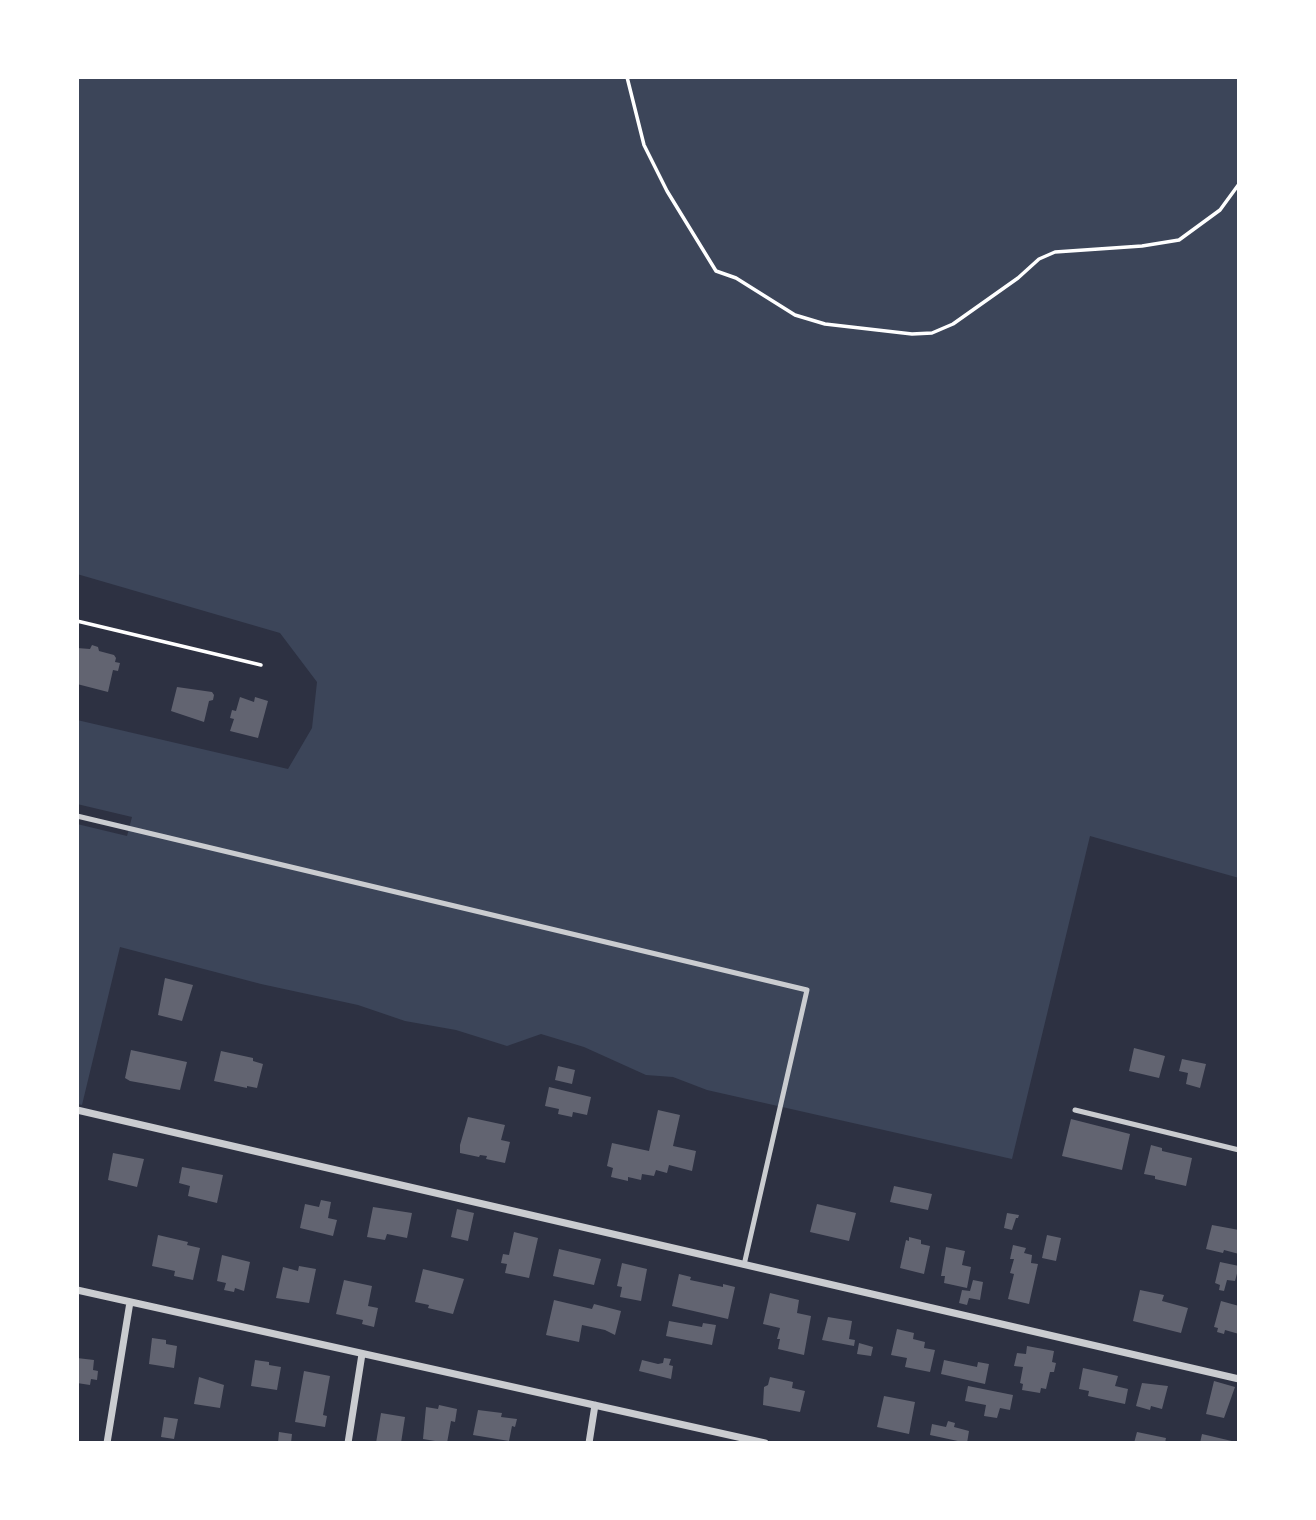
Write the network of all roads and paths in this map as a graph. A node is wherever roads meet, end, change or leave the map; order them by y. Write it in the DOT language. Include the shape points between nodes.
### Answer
graph roads {
  1 [pos="627,77"];
  2 [pos="1239,184"];
  3 [pos="77,621"];
  4 [pos="261,665"];
  5 [pos="77,816"];
  6 [pos="77,1110"];
  7 [pos="1074,1110"];
  8 [pos="1239,1150"];
  9 [pos="744,1265"];
  10 [pos="77,1290"];
  11 [pos="130,1302"];
  12 [pos="362,1354"];
  13 [pos="1239,1379"];
  14 [pos="595,1405"];
  15 [pos="107,1443"];
  16 [pos="348,1443"];
  17 [pos="589,1443"];
  18 [pos="765,1443"];
  1 -- 2 [label="path" via="644,145 716,271 736,278 795,315 825,324 932,333 953,324 1039,259 1055,252 1179,240 1220,210"];
  3 -- 4 [label="path"];
  5 -- 9 [label="lane" via="807,990"];
  6 -- 9 [label="street"];
  7 -- 8 [label="lane"];
  9 -- 13 [label="street"];
  10 -- 11 [label="street"];
  11 -- 12 [label="street"];
  11 -- 15 [label="street"];
  12 -- 14 [label="street"];
  12 -- 16 [label="street"];
  14 -- 17 [label="street"];
  14 -- 18 [label="street"];
}
